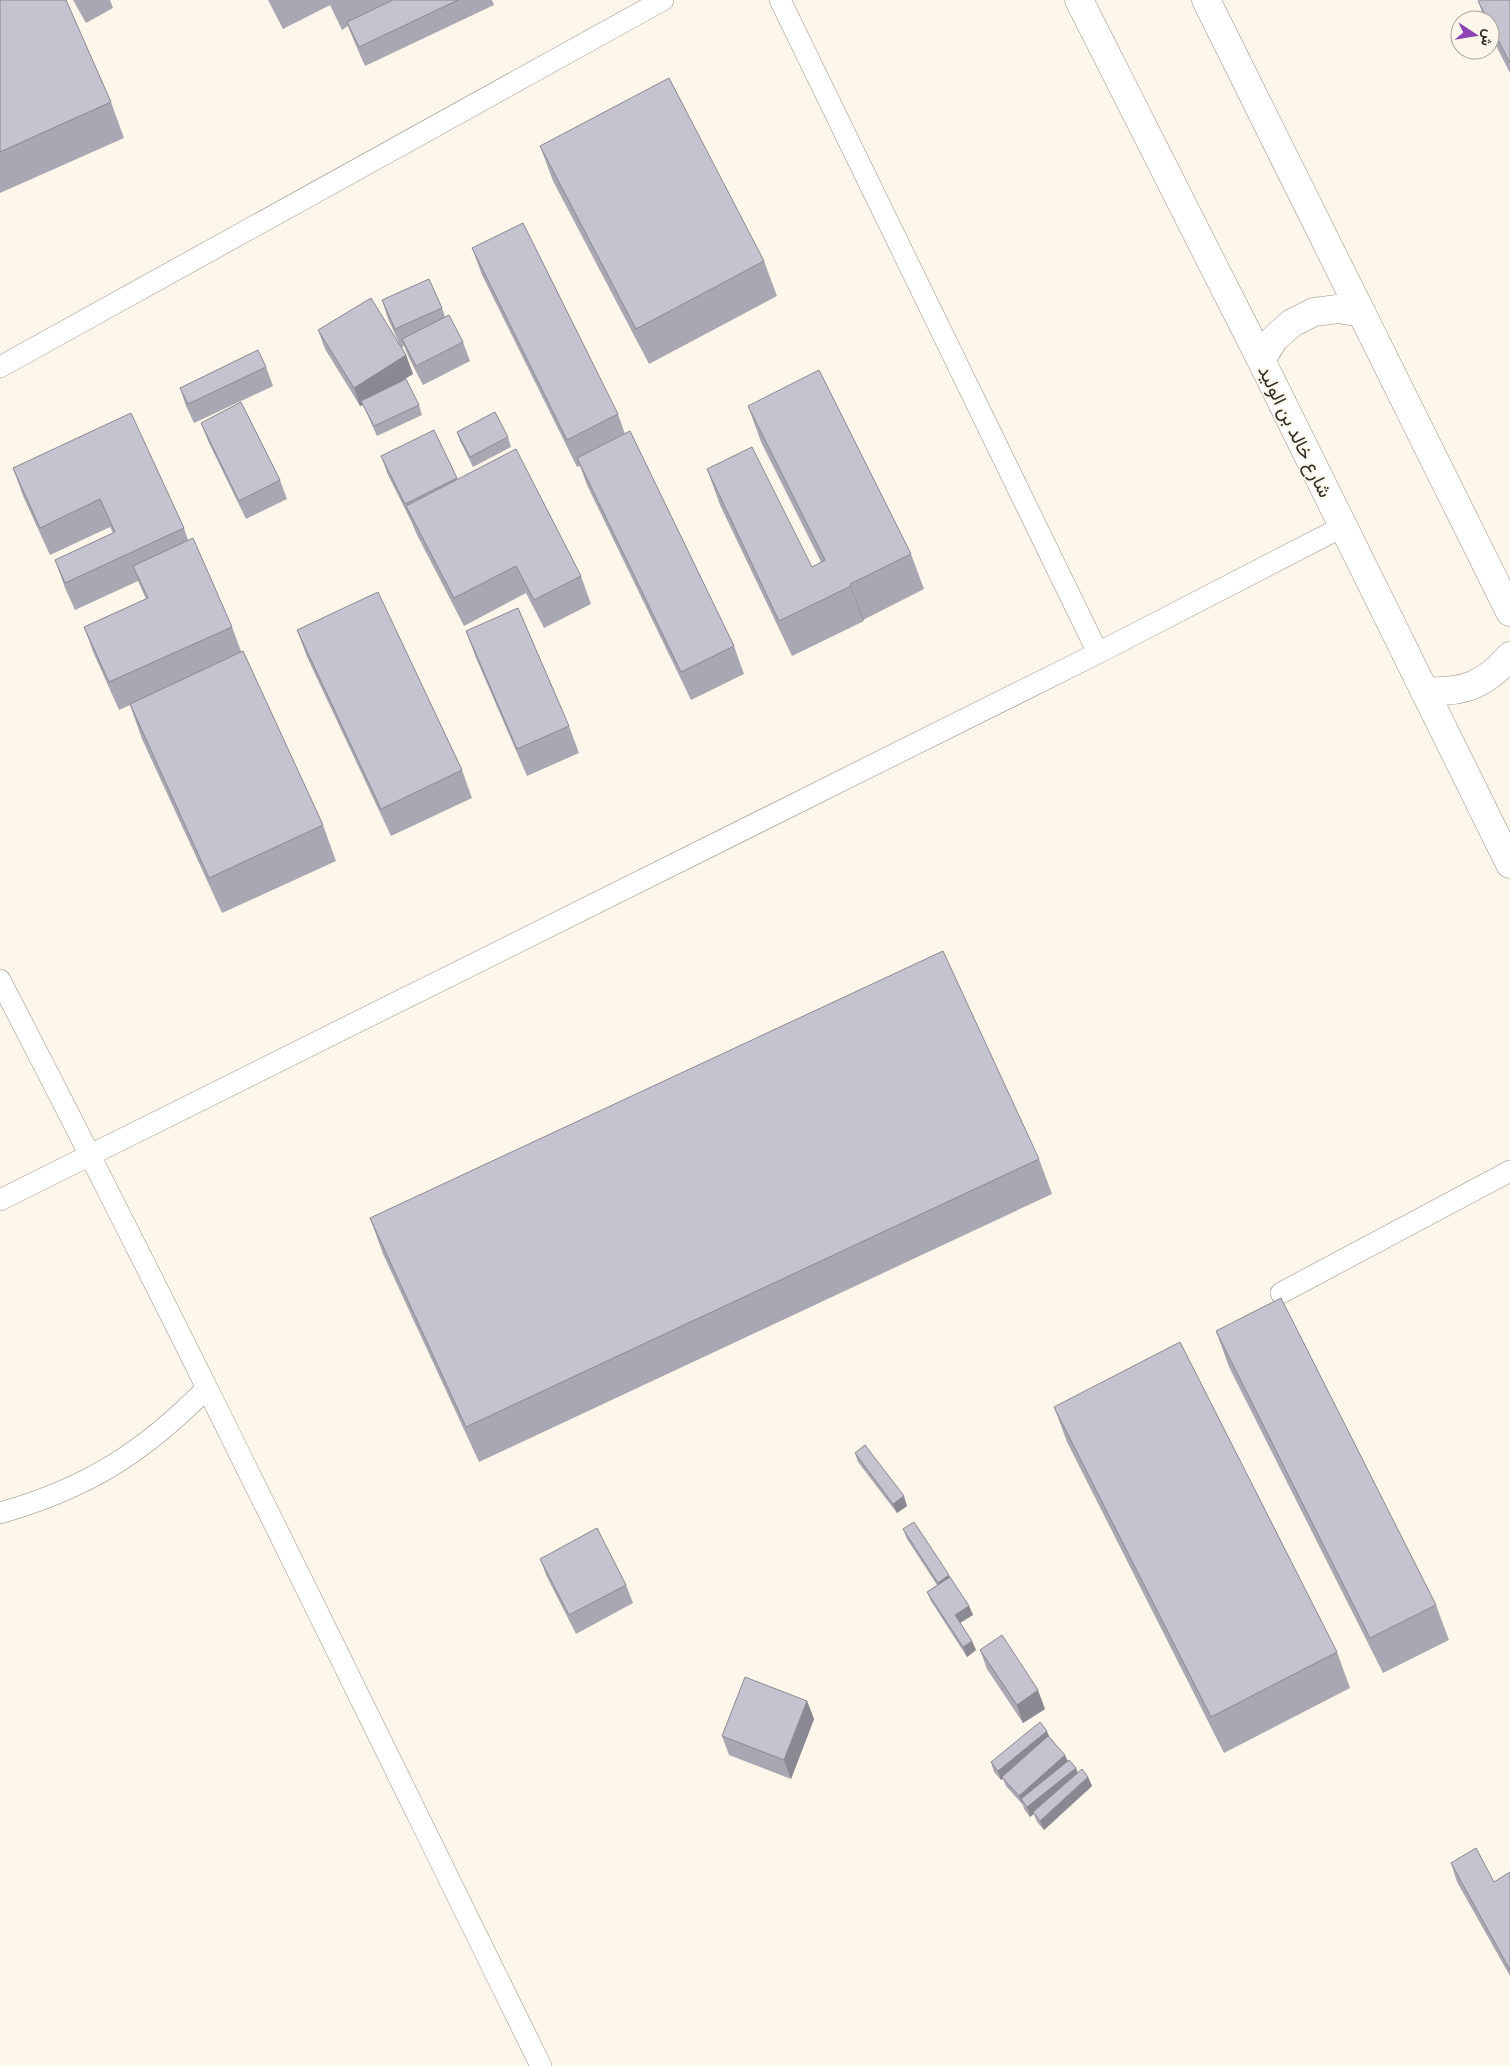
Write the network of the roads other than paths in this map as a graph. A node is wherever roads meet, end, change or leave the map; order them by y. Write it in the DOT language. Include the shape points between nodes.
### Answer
graph roads {
  1 [pos="663,0"];
  2 [pos="780,0"];
  3 [pos="1079,0"];
  4 [pos="1206,0"];
  5 [pos="1362,313"];
  6 [pos="1261,360"];
  7 [pos="0,366"];
  8 [pos="1342,527"];
  9 [pos="1510,612"];
  10 [pos="1098,653"];
  11 [pos="1510,656"];
  12 [pos="1424,691"];
  13 [pos="1510,864"];
  14 [pos="0,980"];
  15 [pos="90,1154"];
  16 [pos="1510,1171"];
  17 [pos="0,1200"];
  18 [pos="1281,1293"];
  19 [pos="208,1388"];
  20 [pos="0,1513"];
  21 [pos="541,2066"];
  1 -- 7 [label="lane"];
  2 -- 10 [label="lane"];
  3 -- 6 [label="main road, شارع خالد بن الوليد"];
  4 -- 5 [label="main road"];
  5 -- 6 [label="main road" via="1338,309 1314,312 1292,322 1274,339"];
  5 -- 9 [label="main road"];
  6 -- 8 [label="main road, شارع خالد بن الوليد"];
  8 -- 10 [label="lane"];
  8 -- 12 [label="main road, شارع خالد بن الوليد"];
  10 -- 15 [label="lane"];
  11 -- 12 [label="main road" via="1493,674 1472,686 1449,692"];
  12 -- 13 [label="main road, شارع خالد بن الوليد"];
  14 -- 15 [label="lane"];
  15 -- 17 [label="lane"];
  15 -- 19 [label="lane"];
  16 -- 18 [label="lane"];
  19 -- 20 [label="lane" via="179,1417 116,1465 44,1500"];
  19 -- 21 [label="lane"];
}
